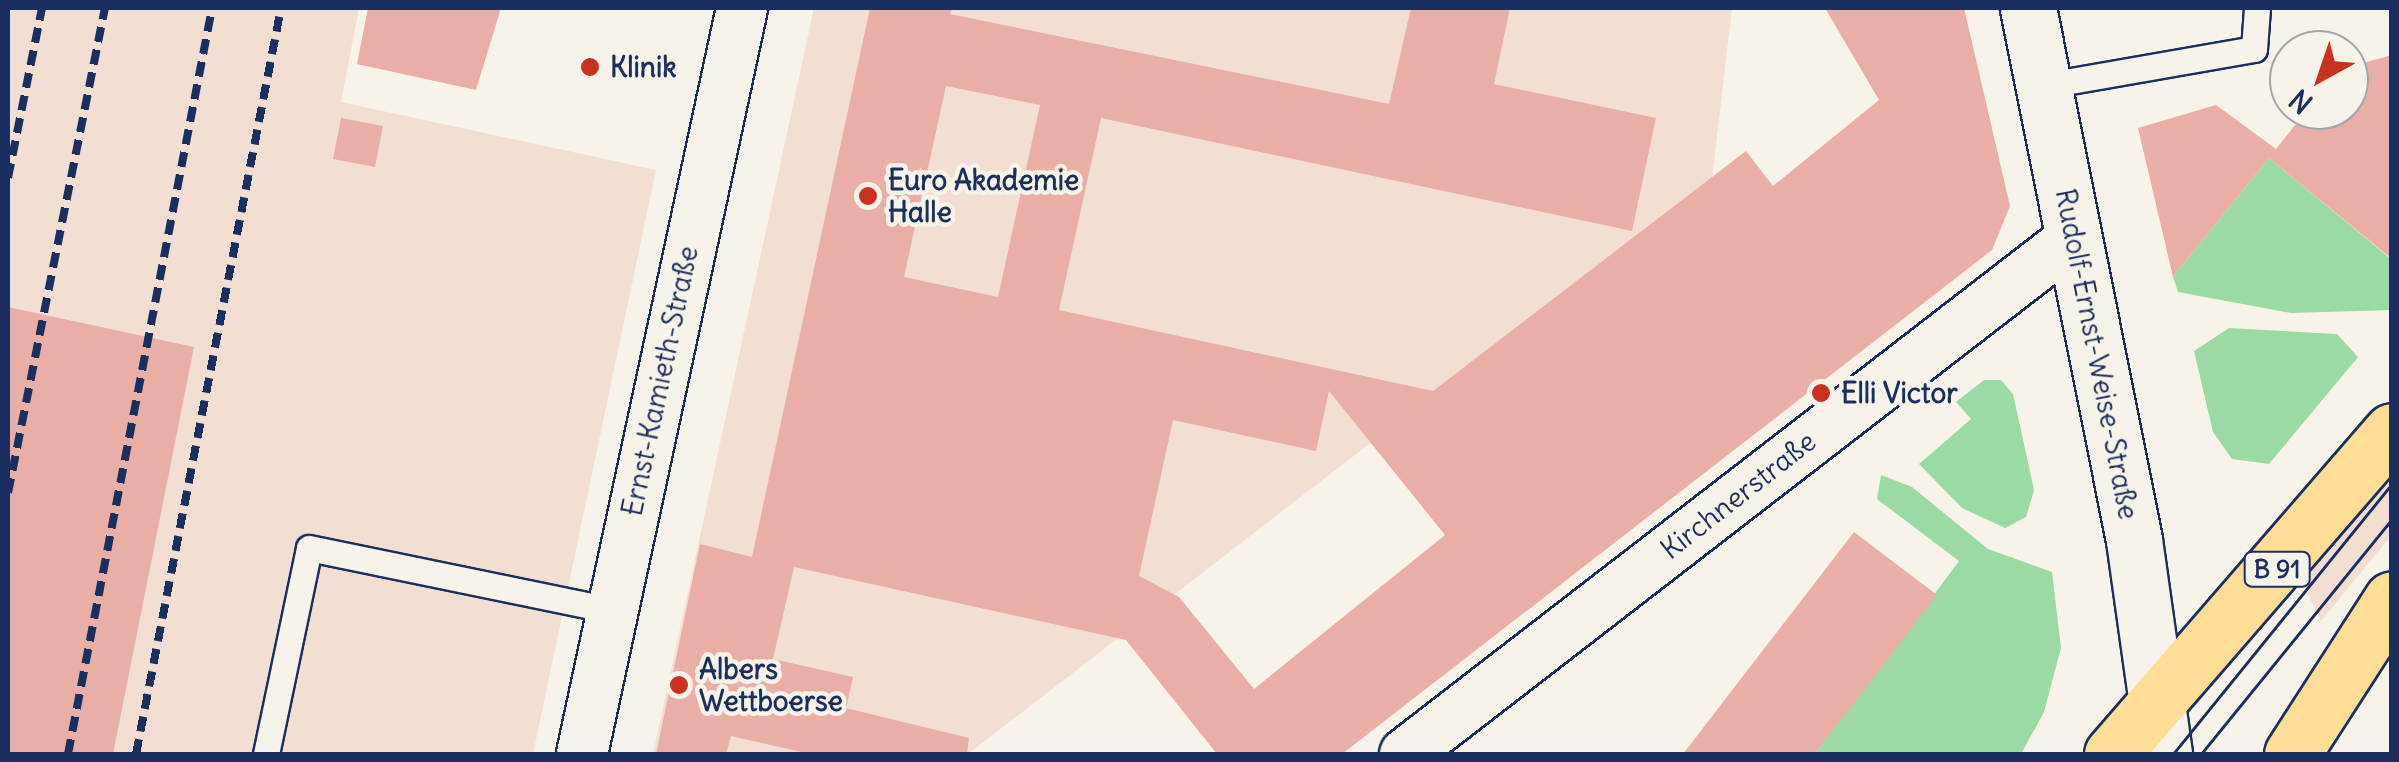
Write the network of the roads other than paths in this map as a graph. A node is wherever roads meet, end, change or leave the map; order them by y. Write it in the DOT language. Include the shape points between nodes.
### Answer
graph roads {
  1 [pos="742,8"];
  2 [pos="2028,8"];
  3 [pos="2256,8"];
  4 [pos="2042,86"];
  5 [pos="2073,238"];
  6 [pos="2392,430"];
  7 [pos="2392,599"];
  8 [pos="612,610"];
  9 [pos="2157,702"];
  10 [pos="266,754"];
  11 [pos="582,754"];
  12 [pos="1404,754"];
  13 [pos="2112,754"];
  14 [pos="2164,754"];
  15 [pos="2292,754"];
  1 -- 8 [label="street, Ernst-Kamieth-Straße"];
  2 -- 4 [label="main road, Rudolf-Ernst-Weise-Straße"];
  3 -- 4 [label="lane" via="2254,50"];
  4 -- 5 [label="main road, Rudolf-Ernst-Weise-Straße"];
  5 -- 9 [label="main road, Rudolf-Ernst-Weise-Straße" via="2132,527"];
  5 -- 12 [label="street, Kirchnerstraße"];
  6 -- 9 [label="main road, B 91"];
  7 -- 15 [label="main road"];
  8 -- 10 [label="lane" via="310,548"];
  8 -- 11 [label="street, Ernst-Kamieth-Straße"];
  9 -- 13 [label="main road"];
  9 -- 14 [label="main road, Rudolf-Ernst-Weise-Straße"];
}
